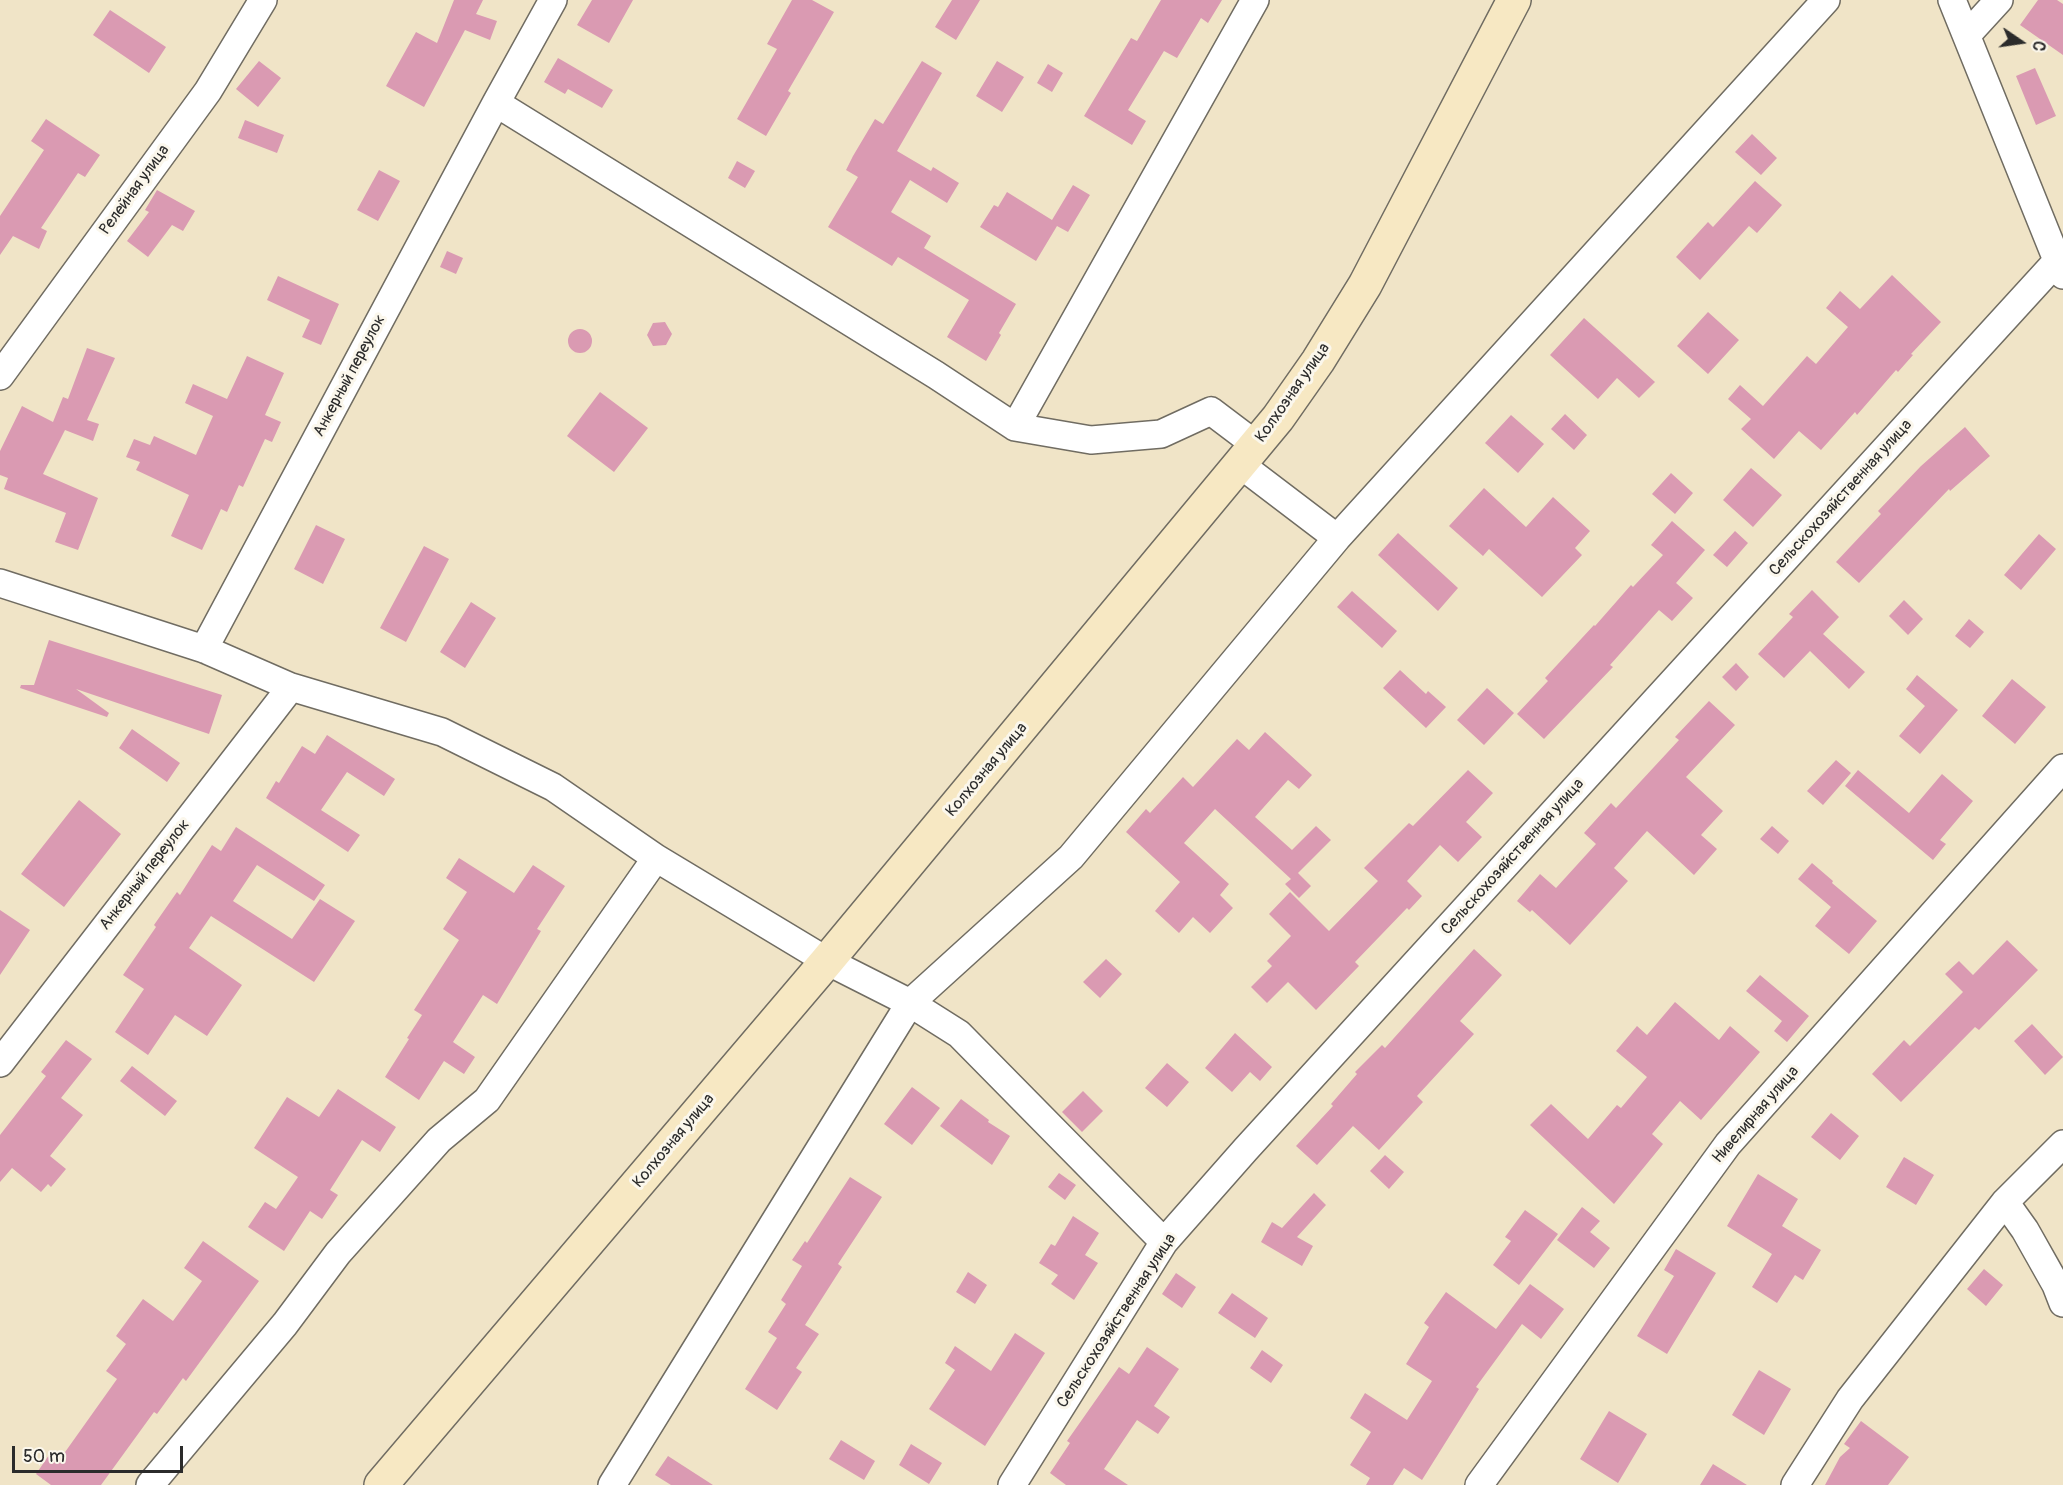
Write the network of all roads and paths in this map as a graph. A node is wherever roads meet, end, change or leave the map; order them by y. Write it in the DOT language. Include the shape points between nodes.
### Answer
graph roads {
  1 [pos="264,0"];
  2 [pos="553,0"];
  3 [pos="1256,0"];
  4 [pos="1514,0"];
  5 [pos="1826,0"];
  6 [pos="1952,0"];
  7 [pos="2000,0"];
  8 [pos="1967,35"];
  9 [pos="495,104"];
  10 [pos="2060,268"];
  11 [pos="0,376"];
  12 [pos="1015,427"];
  13 [pos="1248,455"];
  14 [pos="1337,538"];
  15 [pos="0,583"];
  16 [pos="204,648"];
  17 [pos="291,687"];
  18 [pos="2063,768"];
  19 [pos="656,858"];
  20 [pos="827,961"];
  21 [pos="910,1003"];
  22 [pos="0,1063"];
  23 [pos="2063,1144"];
  24 [pos="2005,1202"];
  25 [pos="1164,1242"];
  26 [pos="2063,1303"];
  27 [pos="150,1485"];
  28 [pos="381,1485"];
  29 [pos="612,1485"];
  30 [pos="1012,1485"];
  31 [pos="1479,1485"];
  32 [pos="1795,1485"];
  1 -- 11 [label="street, Релейная улица" via="208,91"];
  2 -- 9 [label="street, Анкерный переулок"];
  3 -- 12 [label="street"];
  4 -- 13 [label="main road, Колхозная улица" via="1365,285 1318,361"];
  5 -- 14 [label="street"];
  6 -- 8 [label="street"];
  7 -- 8 [label="street"];
  8 -- 10 [label="street"];
  9 -- 12 [label="street"];
  9 -- 16 [label="street, Анкерный переулок"];
  10 -- 25 [label="street, Сельскохозяйственная улица"];
  12 -- 13 [label="street" via="1091,440 1161,434 1211,411"];
  13 -- 14 [label="street"];
  13 -- 20 [label="main road, Колхозная улица"];
  14 -- 21 [label="street" via="1071,857"];
  15 -- 16 [label="street"];
  16 -- 17 [label="street"];
  17 -- 19 [label="street" via="442,732 553,786"];
  17 -- 22 [label="street, Анкерный переулок"];
  18 -- 31 [label="street, Нивелирная улица" via="1728,1144"];
  19 -- 20 [label="street"];
  19 -- 27 [label="street" via="487,1100 439,1140 338,1253 285,1324"];
  20 -- 21 [label="street"];
  20 -- 28 [label="main road, Колхозная улица"];
  21 -- 25 [label="street" via="959,1034"];
  21 -- 29 [label="street"];
  23 -- 24 [label="street"];
  24 -- 26 [label="street" via="2025,1230"];
  24 -- 32 [label="street" via="1851,1399"];
  25 -- 30 [label="street, Сельскохозяйственная улица"];
}
